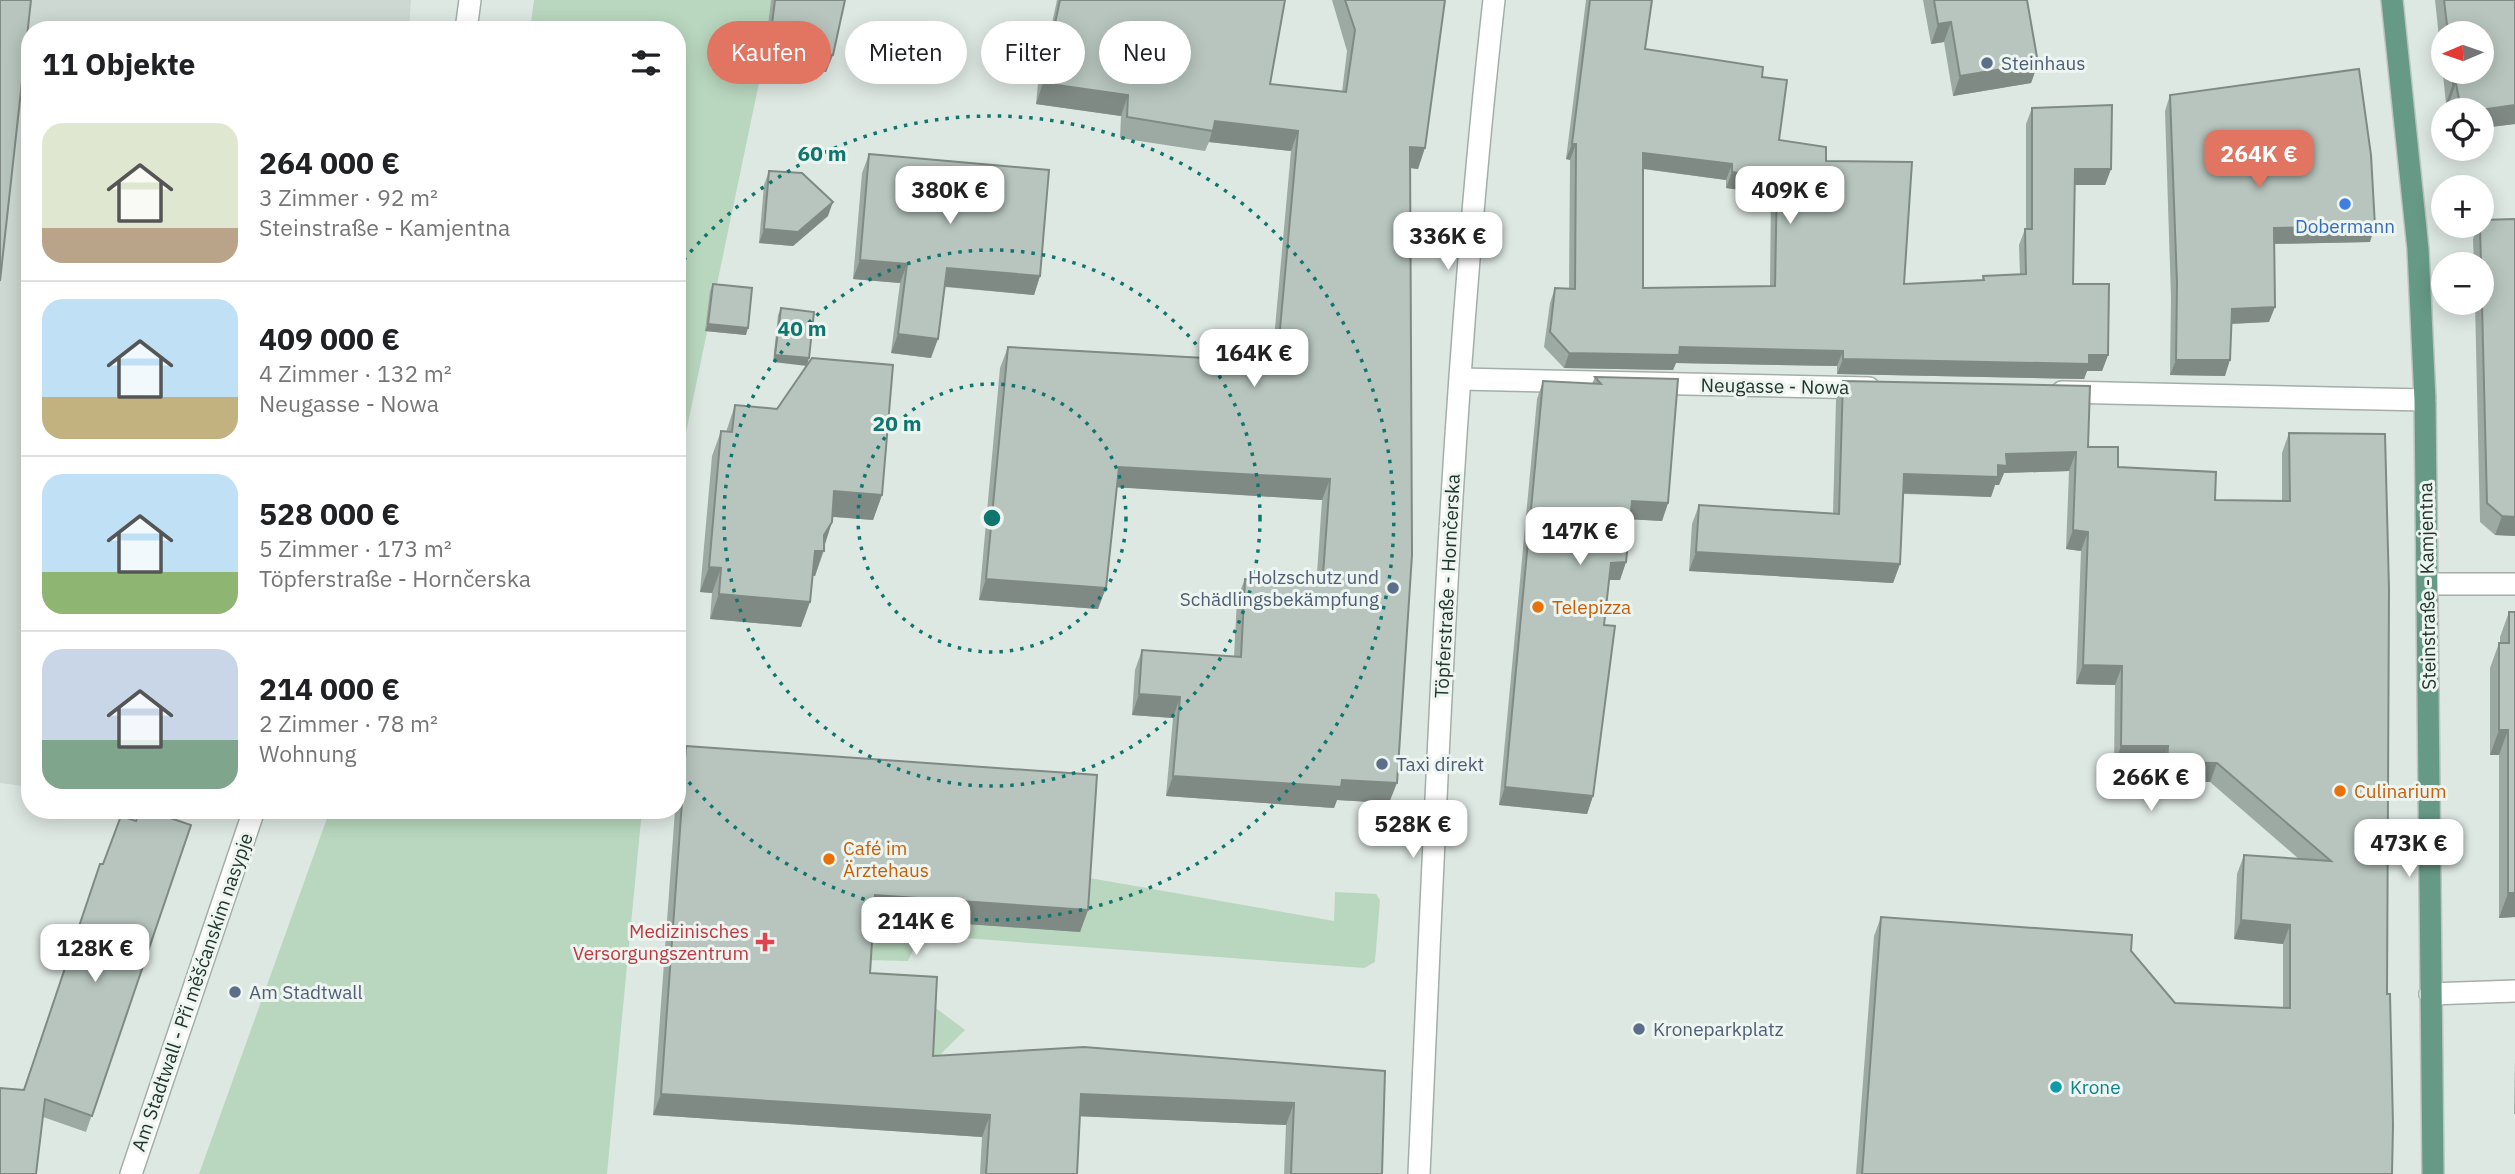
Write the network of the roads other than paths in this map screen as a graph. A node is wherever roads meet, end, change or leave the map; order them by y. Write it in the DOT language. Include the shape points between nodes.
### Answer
graph roads {
  1 [pos="470,0"];
  2 [pos="1494,0"];
  3 [pos="2392,0"];
  4 [pos="467,21"];
  5 [pos="1461,379"];
  6 [pos="1894,388"];
  7 [pos="2034,391"];
  8 [pos="2425,400"];
  9 [pos="2428,584"];
  10 [pos="2515,584"];
  11 [pos="251,819"];
  12 [pos="2515,991"];
  13 [pos="2430,994"];
  14 [pos="131,1174"];
  15 [pos="1419,1174"];
  16 [pos="2433,1174"];
  1 -- 4 [label="street"];
  2 -- 5 [label="street, Töpferstraße - Hornčerska"];
  3 -- 8 [label="main road, Steinstraße - Kamjentna" via="2418,249"];
  5 -- 6 [label="street, Neugasse - Nowa"];
  5 -- 15 [label="street, Töpferstraße - Hornčerska" via="1447,548"];
  7 -- 8 [label="street"];
  8 -- 9 [label="main road, Steinstraße - Kamjentna"];
  9 -- 10 [label="street"];
  9 -- 13 [label="main road, Steinstraße - Kamjentna"];
  11 -- 14 [label="street, Am Stadtwall - Při měšćanskim nasypje"];
  12 -- 13 [label="street"];
  13 -- 16 [label="main road, Steinstraße - Kamjentna"];
}
